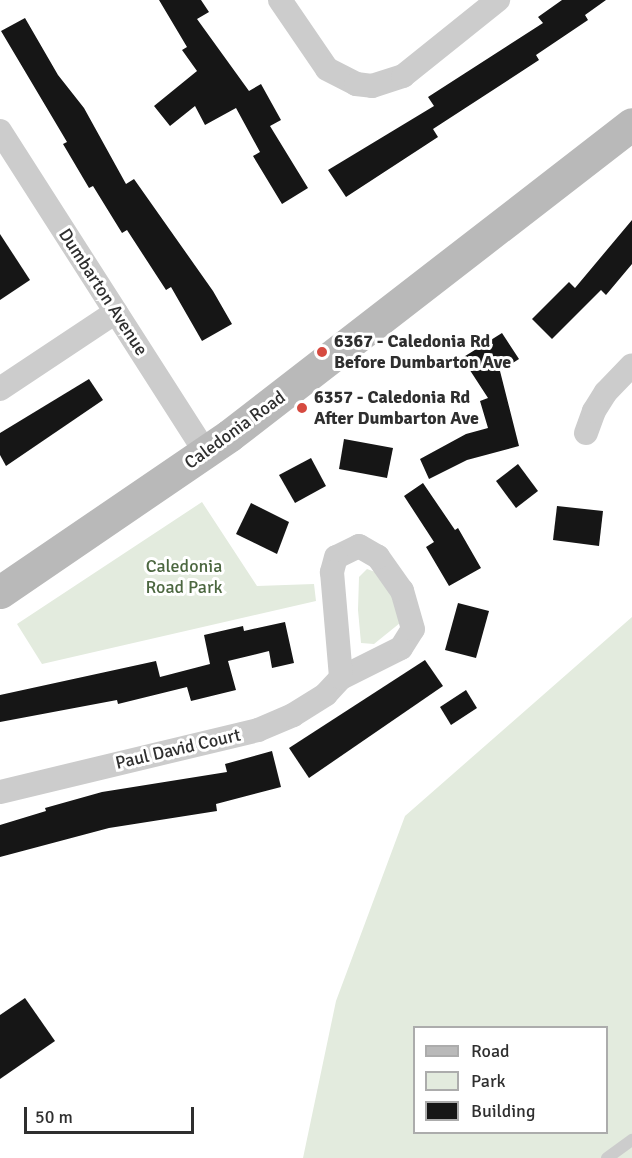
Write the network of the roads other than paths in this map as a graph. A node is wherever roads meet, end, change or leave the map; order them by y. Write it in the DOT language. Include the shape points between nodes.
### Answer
graph roads {
  1 [pos="280,0"];
  2 [pos="498,0"];
  3 [pos="632,124"];
  4 [pos="0,131"];
  5 [pos="116,312"];
  6 [pos="632,365"];
  7 [pos="0,389"];
  8 [pos="586,433"];
  9 [pos="206,453"];
  10 [pos="0,592"];
  11 [pos="341,678"];
  12 [pos="0,792"];
  13 [pos="632,1140"];
  14 [pos="607,1158"];
  1 -- 2 [label="street" via="327,69 348,82 372,86 403,76"];
  3 -- 9 [label="street, Caledonia Road"];
  4 -- 5 [label="street, Dumbarton Avenue"];
  5 -- 7 [label="street"];
  5 -- 9 [label="street, Dumbarton Avenue"];
  6 -- 8 [label="street" via="606,392"];
  9 -- 10 [label="street, Caledonia Road"];
  11 -- 11 [label="street, Paul David Court" via="401,648 413,629 402,591 392,574 372,552 359,546 336,557 332,572"];
  11 -- 12 [label="street, Paul David Court" via="311,704 258,730"];
  13 -- 14 [label="lane"];
}
